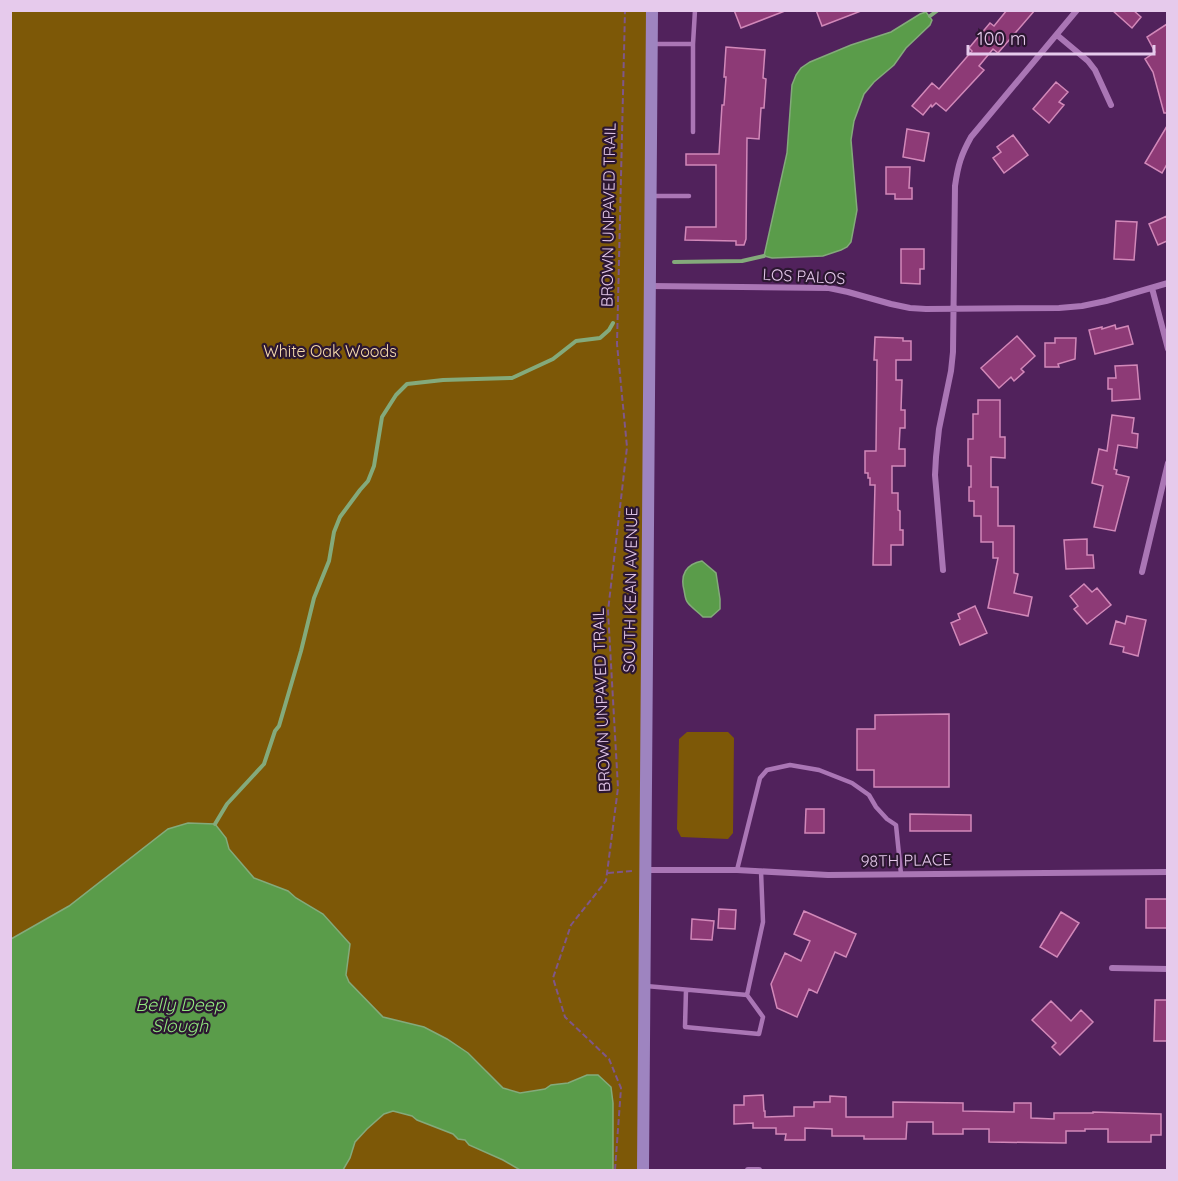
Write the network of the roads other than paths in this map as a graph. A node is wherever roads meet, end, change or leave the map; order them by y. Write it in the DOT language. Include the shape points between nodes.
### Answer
graph roads {
  1 [pos="652,10"];
  2 [pos="695,10"];
  3 [pos="1077,10"];
  4 [pos="1057,35"];
  5 [pos="652,44"];
  6 [pos="693,44"];
  7 [pos="1111,105"];
  8 [pos="693,132"];
  9 [pos="650,196"];
  10 [pos="688,196"];
  11 [pos="1167,283"];
  12 [pos="650,286"];
  13 [pos="1152,288"];
  14 [pos="954,309"];
  15 [pos="1167,349"];
  16 [pos="1167,463"];
  17 [pos="943,570"];
  18 [pos="1142,572"];
  19 [pos="644,870"];
  20 [pos="737,870"];
  21 [pos="761,871"];
  22 [pos="1167,872"];
  23 [pos="901,873"];
  24 [pos="1112,969"];
  25 [pos="1167,969"];
  26 [pos="644,986"];
  27 [pos="686,990"];
  28 [pos="747,995"];
  29 [pos="643,1170"];
  30 [pos="748,1170"];
  31 [pos="759,1170"];
  1 -- 5 [label="street, SOUTH KEAN AVENUE"];
  2 -- 6 [label="lane"];
  3 -- 4 [label="street"];
  4 -- 7 [label="street" via="1095,70"];
  4 -- 14 [label="street" via="971,137 961,155 955,186"];
  5 -- 6 [label="lane"];
  5 -- 9 [label="street, SOUTH KEAN AVENUE"];
  6 -- 8 [label="lane"];
  9 -- 10 [label="lane"];
  9 -- 12 [label="street, SOUTH KEAN AVENUE"];
  11 -- 13 [label="street, LOS PALOS"];
  12 -- 14 [label="street, LOS PALOS" via="830,288 910,308"];
  12 -- 19 [label="street, SOUTH KEAN AVENUE"];
  13 -- 14 [label="street, LOS PALOS" via="1082,306"];
  13 -- 15 [label="street"];
  14 -- 17 [label="street" via="951,371 936,457"];
  16 -- 18 [label="street"];
  19 -- 20 [label="street, 98TH PLACE"];
  19 -- 26 [label="street, SOUTH KEAN AVENUE"];
  20 -- 21 [label="street, 98TH PLACE"];
  20 -- 23 [label="lane" via="760,778 767,770 790,765 819,770 870,795 876,807 896,825"];
  21 -- 23 [label="street, 98TH PLACE" via="828,875"];
  21 -- 28 [label="lane" via="763,922"];
  22 -- 23 [label="street, 98TH PLACE"];
  24 -- 25 [label="street"];
  26 -- 27 [label="lane"];
  26 -- 29 [label="street, SOUTH KEAN AVENUE"];
  27 -- 28 [label="lane"];
  27 -- 28 [label="lane" via="685,1027 759,1034 763,1017"];
  30 -- 31 [label="street"];
}
